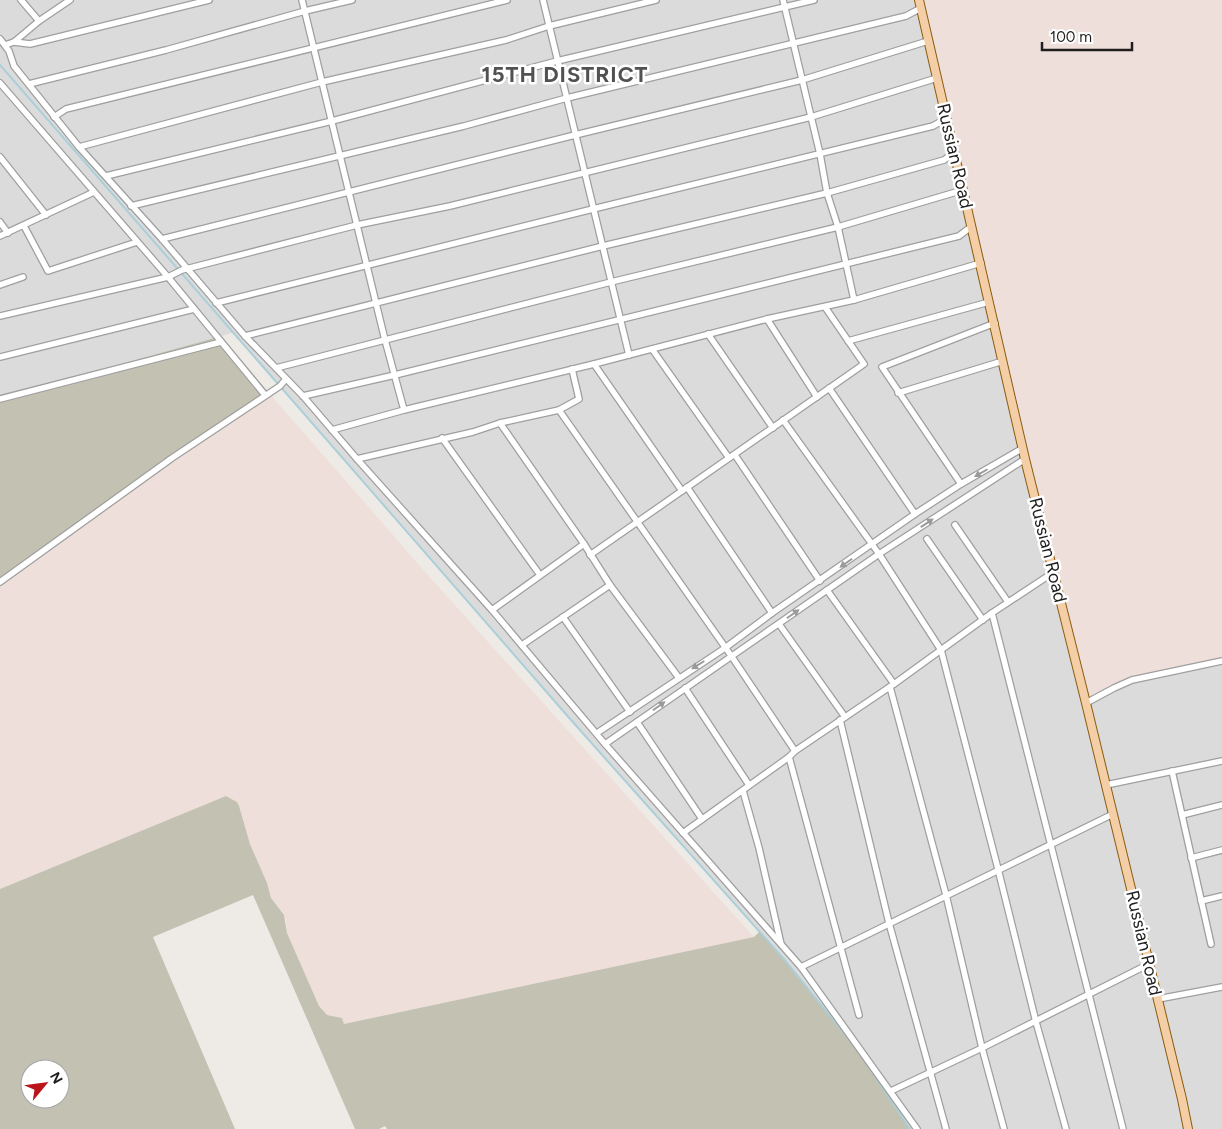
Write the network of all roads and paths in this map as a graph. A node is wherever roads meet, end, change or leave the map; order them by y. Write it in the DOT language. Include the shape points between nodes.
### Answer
graph roads {
  1 [pos="21,0"];
  2 [pos="74,0"];
  3 [pos="209,0"];
  4 [pos="302,0"];
  5 [pos="352,0"];
  6 [pos="507,0"];
  7 [pos="543,0"];
  8 [pos="656,0"];
  9 [pos="783,0"];
  10 [pos="814,0"];
  11 [pos="69,1"];
  12 [pos="920,4"];
  13 [pos="785,7"];
  14 [pos="305,10"];
  15 [pos="39,21"];
  16 [pos="549,26"];
  17 [pos="0,39"];
  18 [pos="928,41"];
  19 [pos="14,42"];
  20 [pos="792,43"];
  21 [pos="5,45"];
  22 [pos="314,47"];
  23 [pos="558,61"];
  24 [pos="937,78"];
  25 [pos="802,80"];
  26 [pos="322,82"];
  27 [pos="0,83"];
  28 [pos="29,84"];
  29 [pos="567,98"];
  30 [pos="811,117"];
  31 [pos="54,118"];
  32 [pos="947,118"];
  33 [pos="332,121"];
  34 [pos="575,134"];
  35 [pos="78,147"];
  36 [pos="955,152"];
  37 [pos="820,154"];
  38 [pos="340,155"];
  39 [pos="0,157"];
  40 [pos="584,172"];
  41 [pos="106,176"];
  42 [pos="963,190"];
  43 [pos="349,191"];
  44 [pos="94,192"];
  45 [pos="827,193"];
  46 [pos="132,206"];
  47 [pos="593,208"];
  48 [pos="46,215"];
  49 [pos="0,222"];
  50 [pos="357,225"];
  51 [pos="24,226"];
  52 [pos="972,226"];
  53 [pos="838,227"];
  54 [pos="8,233"];
  55 [pos="0,236"];
  56 [pos="162,239"];
  57 [pos="137,242"];
  58 [pos="602,246"];
  59 [pos="846,263"];
  60 [pos="981,264"];
  61 [pos="367,266"];
  62 [pos="182,270"];
  63 [pos="24,277"];
  64 [pos="168,277"];
  65 [pos="611,282"];
  66 [pos="0,285"];
  67 [pos="854,300"];
  68 [pos="989,302"];
  69 [pos="216,303"];
  70 [pos="376,303"];
  71 [pos="825,307"];
  72 [pos="194,309"];
  73 [pos="0,316"];
  74 [pos="766,319"];
  75 [pos="620,320"];
  76 [pos="995,323"];
  77 [pos="708,334"];
  78 [pos="245,336"];
  79 [pos="385,340"];
  80 [pos="848,341"];
  81 [pos="221,342"];
  82 [pos="652,349"];
  83 [pos="629,355"];
  84 [pos="0,357"];
  85 [pos="1003,361"];
  86 [pos="594,364"];
  87 [pos="276,368"];
  88 [pos="572,369"];
  89 [pos="395,375"];
  90 [pos="285,381"];
  91 [pos="829,388"];
  92 [pos="898,393"];
  93 [pos="267,394"];
  94 [pos="303,396"];
  95 [pos="817,397"];
  96 [pos="0,399"];
  97 [pos="404,410"];
  98 [pos="559,410"];
  99 [pos="783,420"];
  100 [pos="500,423"];
  101 [pos="773,428"];
  102 [pos="332,430"];
  103 [pos="442,438"];
  104 [pos="1023,448"];
  105 [pos="735,454"];
  106 [pos="729,458"];
  107 [pos="1025,458"];
  108 [pos="357,459"];
  109 [pos="961,484"];
  110 [pos="685,489"];
  111 [pos="915,514"];
  112 [pos="637,522"];
  113 [pos="955,525"];
  114 [pos="927,539"];
  115 [pos="584,544"];
  116 [pos="872,545"];
  117 [pos="879,554"];
  118 [pos="590,555"];
  119 [pos="1054,572"];
  120 [pos="540,575"];
  121 [pos="820,581"];
  122 [pos="0,582"];
  123 [pos="610,585"];
  124 [pos="827,590"];
  125 [pos="1008,602"];
  126 [pos="492,610"];
  127 [pos="772,613"];
  128 [pos="992,613"];
  129 [pos="563,617"];
  130 [pos="983,620"];
  131 [pos="779,624"];
  132 [pos="522,645"];
  133 [pos="725,648"];
  134 [pos="941,650"];
  135 [pos="732,657"];
  136 [pos="1222,661"];
  137 [pos="679,678"];
  138 [pos="892,686"];
  139 [pos="685,688"];
  140 [pos="1086,703"];
  141 [pos="630,712"];
  142 [pos="843,719"];
  143 [pos="637,722"];
  144 [pos="597,733"];
  145 [pos="605,744"];
  146 [pos="795,751"];
  147 [pos="789,757"];
  148 [pos="1222,761"];
  149 [pos="1172,771"];
  150 [pos="749,785"];
  151 [pos="1106,785"];
  152 [pos="743,791"];
  153 [pos="1222,805"];
  154 [pos="1113,814"];
  155 [pos="1182,816"];
  156 [pos="702,819"];
  157 [pos="683,833"];
  158 [pos="1051,844"];
  159 [pos="1222,850"];
  160 [pos="1191,858"];
  161 [pos="998,869"];
  162 [pos="946,895"];
  163 [pos="1222,896"];
  164 [pos="1201,901"];
  165 [pos="890,923"];
  166 [pos="1211,944"];
  167 [pos="782,945"];
  168 [pos="839,948"];
  169 [pos="1149,964"];
  170 [pos="801,967"];
  171 [pos="1222,986"];
  172 [pos="1089,996"];
  173 [pos="1158,999"];
  174 [pos="859,1015"];
  175 [pos="1036,1022"];
  176 [pos="982,1048"];
  177 [pos="931,1073"];
  178 [pos="890,1091"];
  179 [pos="1182,1099"];
  180 [pos="917,1129"];
  181 [pos="946,1129"];
  182 [pos="1004,1129"];
  183 [pos="1066,1129"];
  184 [pos="1123,1129"];
  185 [pos="1188,1129"];
  186 [pos="1193,1129"];
  1 -- 15 [label="street"];
  2 -- 11 [label="street"];
  3 -- 19 [label="street" via="30,44"];
  4 -- 14 [label="street"];
  5 -- 14 [label="street"];
  6 -- 22 [label="street"];
  7 -- 16 [label="street"];
  8 -- 16 [label="street"];
  9 -- 13 [label="street"];
  10 -- 13 [label="street"];
  11 -- 15 [label="street"];
  12 -- 18 [label="main road, Russian Road"];
  12 -- 20 [label="street" via="906,16"];
  13 -- 20 [label="street"];
  13 -- 23 [label="street"];
  14 -- 22 [label="street"];
  14 -- 28 [label="street" via="166,50"];
  15 -- 19 [label="street"];
  16 -- 23 [label="street"];
  16 -- 26 [label="street" via="506,40"];
  17 -- 21 [label="street"];
  18 -- 24 [label="main road, Russian Road"];
  18 -- 25 [label="street"];
  19 -- 21 [label="street"];
  20 -- 25 [label="street"];
  20 -- 29 [label="street"];
  21 -- 28 [label="street" via="14,66"];
  22 -- 26 [label="street"];
  22 -- 31 [label="street" via="66,109"];
  23 -- 29 [label="street"];
  23 -- 33 [label="street"];
  24 -- 30 [label="street"];
  24 -- 32 [label="main road, Russian Road"];
  25 -- 30 [label="street"];
  25 -- 34 [label="street"];
  26 -- 33 [label="street"];
  26 -- 35 [label="street"];
  27 -- 44 [label="street"];
  28 -- 31 [label="street"];
  29 -- 34 [label="street"];
  29 -- 38 [label="street"];
  30 -- 37 [label="street"];
  30 -- 40 [label="street"];
  31 -- 35 [label="street"];
  32 -- 36 [label="main road, Russian Road"];
  32 -- 37 [label="street" via="933,126"];
  33 -- 38 [label="street"];
  33 -- 41 [label="street"];
  34 -- 40 [label="street"];
  34 -- 43 [label="street"];
  35 -- 41 [label="street"];
  36 -- 42 [label="main road, Russian Road"];
  36 -- 45 [label="street" via="944,160"];
  37 -- 45 [label="street"];
  37 -- 47 [label="street"];
  38 -- 43 [label="street"];
  38 -- 46 [label="street"];
  39 -- 48 [label="street"];
  40 -- 47 [label="street"];
  40 -- 50 [label="street" via="450,206"];
  41 -- 46 [label="street"];
  42 -- 52 [label="main road, Russian Road"];
  42 -- 53 [label="street"];
  43 -- 50 [label="street"];
  43 -- 56 [label="street"];
  44 -- 48 [label="street"];
  44 -- 57 [label="street"];
  45 -- 53 [label="street"];
  45 -- 58 [label="street"];
  46 -- 56 [label="street"];
  47 -- 58 [label="street"];
  47 -- 61 [label="street"];
  48 -- 51 [label="street"];
  49 -- 54 [label="street"];
  50 -- 61 [label="street"];
  50 -- 62 [label="street"];
  51 -- 54 [label="street"];
  51 -- 57 [label="street" via="48,271"];
  52 -- 59 [label="street" via="959,236"];
  52 -- 60 [label="main road, Russian Road"];
  53 -- 59 [label="street"];
  53 -- 65 [label="street"];
  54 -- 55 [label="street"];
  56 -- 62 [label="street"];
  57 -- 64 [label="street"];
  58 -- 65 [label="street"];
  58 -- 70 [label="street"];
  59 -- 67 [label="street"];
  59 -- 75 [label="street"];
  60 -- 67 [label="street"];
  60 -- 68 [label="main road, Russian Road"];
  61 -- 69 [label="street"];
  61 -- 70 [label="street"];
  62 -- 64 [label="street"];
  62 -- 69 [label="street"];
  63 -- 66 [label="street"];
  64 -- 72 [label="street"];
  64 -- 73 [label="street"];
  65 -- 75 [label="street"];
  65 -- 79 [label="street"];
  67 -- 71 [label="street"];
  68 -- 76 [label="main road, Russian Road"];
  68 -- 80 [label="street"];
  69 -- 78 [label="street"];
  70 -- 78 [label="street"];
  70 -- 79 [label="street"];
  71 -- 74 [label="street"];
  71 -- 80 [label="street"];
  72 -- 81 [label="street"];
  72 -- 84 [label="street"];
  74 -- 77 [label="street"];
  74 -- 95 [label="street"];
  75 -- 83 [label="street"];
  75 -- 89 [label="street"];
  76 -- 85 [label="main road, Russian Road"];
  76 -- 92 [label="street" via="882,367"];
  77 -- 82 [label="street"];
  77 -- 101 [label="street"];
  78 -- 87 [label="street"];
  79 -- 87 [label="street"];
  79 -- 89 [label="street"];
  80 -- 91 [label="street" via="864,364"];
  81 -- 93 [label="street"];
  81 -- 96 [label="street"];
  82 -- 83 [label="street"];
  82 -- 106 [label="street"];
  83 -- 86 [label="street"];
  85 -- 92 [label="street"];
  85 -- 104 [label="main road, Russian Road"];
  86 -- 88 [label="street"];
  86 -- 110 [label="street"];
  87 -- 90 [label="street"];
  88 -- 97 [label="street"];
  88 -- 98 [label="street" via="579,399"];
  89 -- 94 [label="street"];
  89 -- 97 [label="street"];
  90 -- 93 [label="street"];
  90 -- 94 [label="street"];
  91 -- 95 [label="street"];
  91 -- 111 [label="street"];
  92 -- 109 [label="street"];
  93 -- 122 [label="street"];
  94 -- 102 [label="street"];
  95 -- 99 [label="street"];
  97 -- 102 [label="street"];
  98 -- 100 [label="street"];
  98 -- 112 [label="street"];
  99 -- 101 [label="street"];
  99 -- 116 [label="street"];
  100 -- 103 [label="street"];
  100 -- 115 [label="street"];
  101 -- 105 [label="street"];
  102 -- 108 [label="street"];
  103 -- 108 [label="street"];
  103 -- 120 [label="street"];
  104 -- 107 [label="main road, Russian Road"];
  104 -- 109 [label="street, one-way"];
  105 -- 106 [label="street"];
  105 -- 121 [label="street"];
  106 -- 110 [label="street"];
  117 -- 107 [label="street, one-way"];
  107 -- 119 [label="main road, Russian Road"];
  108 -- 126 [label="street"];
  109 -- 111 [label="street"];
  110 -- 112 [label="street"];
  110 -- 127 [label="street"];
  111 -- 116 [label="street"];
  112 -- 118 [label="street"];
  112 -- 133 [label="street"];
  113 -- 125 [label="street"];
  114 -- 130 [label="street"];
  115 -- 118 [label="street"];
  115 -- 120 [label="street"];
  116 -- 117 [label="street"];
  116 -- 121 [label="street, one-way"];
  117 -- 124 [label="street"];
  117 -- 134 [label="street"];
  118 -- 123 [label="street"];
  119 -- 125 [label="street"];
  119 -- 140 [label="main road, Russian Road"];
  120 -- 126 [label="street"];
  121 -- 127 [label="street"];
  123 -- 129 [label="street"];
  123 -- 137 [label="street"];
  131 -- 124 [label="street, one-way"];
  124 -- 138 [label="street"];
  125 -- 128 [label="street"];
  126 -- 132 [label="street"];
  127 -- 133 [label="street"];
  128 -- 130 [label="street"];
  128 -- 158 [label="street"];
  129 -- 132 [label="street"];
  129 -- 141 [label="street"];
  130 -- 134 [label="street"];
  131 -- 135 [label="street"];
  131 -- 142 [label="street"];
  132 -- 144 [label="street"];
  133 -- 135 [label="street"];
  133 -- 137 [label="street, one-way"];
  134 -- 138 [label="street"];
  134 -- 161 [label="street"];
  135 -- 139 [label="street"];
  135 -- 146 [label="street"];
  136 -- 140 [label="street" via="1132,680"];
  137 -- 141 [label="street"];
  138 -- 142 [label="street"];
  138 -- 162 [label="street"];
  143 -- 139 [label="street, one-way"];
  139 -- 150 [label="street"];
  140 -- 151 [label="main road, Russian Road"];
  141 -- 144 [label="street"];
  142 -- 146 [label="street"];
  142 -- 165 [label="street"];
  143 -- 145 [label="street"];
  143 -- 156 [label="street"];
  144 -- 145 [label="street"];
  145 -- 157 [label="street"];
  146 -- 147 [label="street"];
  147 -- 150 [label="street"];
  147 -- 168 [label="street"];
  148 -- 149 [label="street"];
  149 -- 151 [label="street"];
  149 -- 155 [label="street"];
  150 -- 152 [label="street"];
  151 -- 154 [label="main road, Russian Road"];
  152 -- 156 [label="street"];
  152 -- 167 [label="street"];
  153 -- 155 [label="street"];
  154 -- 158 [label="street"];
  154 -- 169 [label="main road, Russian Road"];
  155 -- 160 [label="street"];
  156 -- 157 [label="street"];
  157 -- 167 [label="street"];
  158 -- 161 [label="street"];
  158 -- 172 [label="street"];
  159 -- 160 [label="street"];
  160 -- 164 [label="street"];
  161 -- 162 [label="street"];
  161 -- 175 [label="street"];
  162 -- 165 [label="street"];
  162 -- 176 [label="street"];
  163 -- 164 [label="street"];
  164 -- 166 [label="street"];
  165 -- 168 [label="street"];
  165 -- 177 [label="street"];
  167 -- 170 [label="street"];
  168 -- 170 [label="street"];
  168 -- 174 [label="street"];
  169 -- 172 [label="street"];
  169 -- 173 [label="main road, Russian Road"];
  170 -- 178 [label="street"];
  171 -- 173 [label="street"];
  172 -- 175 [label="street"];
  172 -- 184 [label="street"];
  173 -- 179 [label="main road, Russian Road"];
  175 -- 176 [label="street"];
  175 -- 183 [label="street"];
  176 -- 177 [label="street"];
  176 -- 182 [label="street"];
  177 -- 178 [label="street"];
  177 -- 181 [label="street"];
  178 -- 180 [label="street"];
  179 -- 185 [label="main road, Russian Road"];
  179 -- 186 [label="main road, Russian Road"];
}
